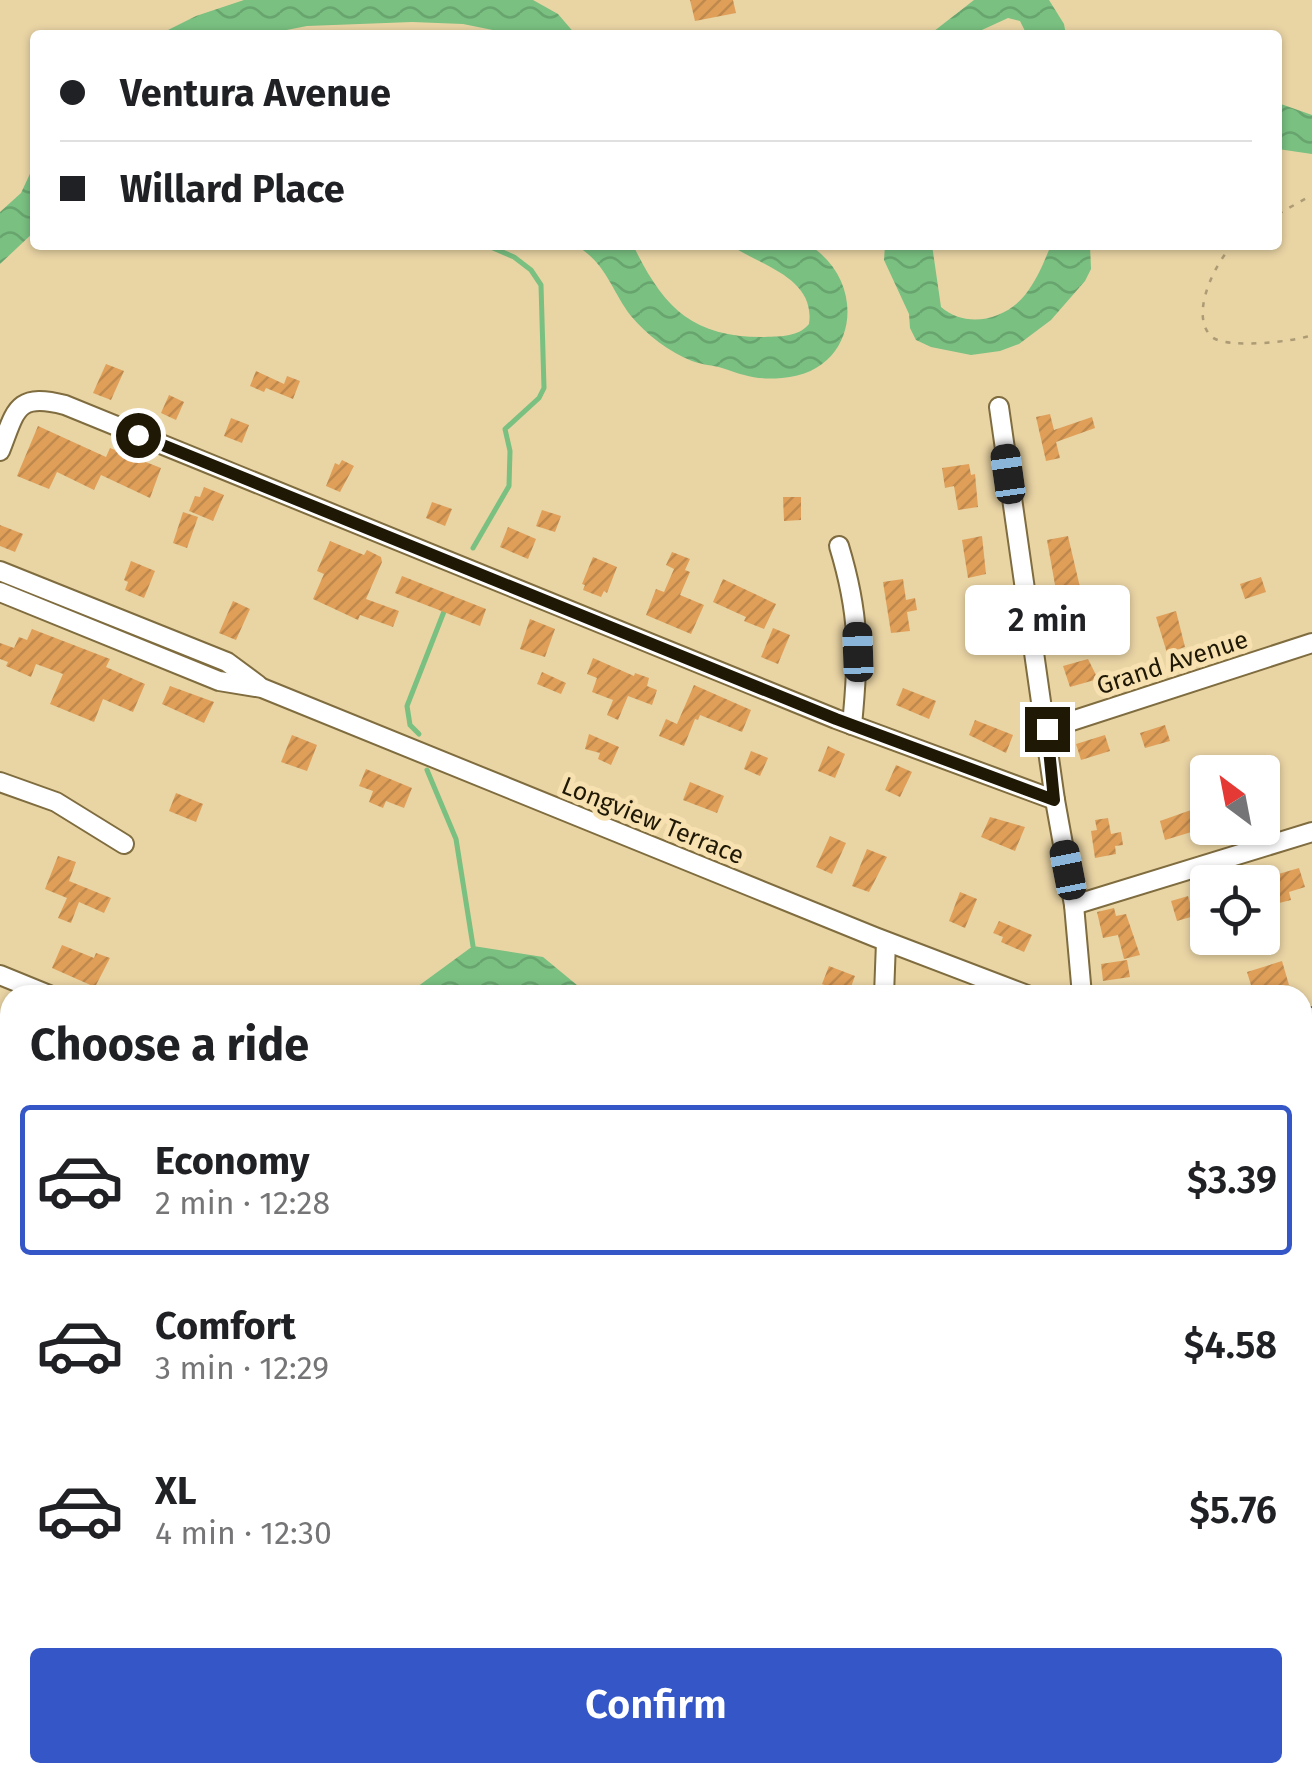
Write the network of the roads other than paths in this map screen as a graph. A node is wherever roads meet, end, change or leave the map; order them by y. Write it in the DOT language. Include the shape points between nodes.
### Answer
graph roads {
  1 [pos="999,407"];
  2 [pos="0,451"];
  3 [pos="838,546"];
  4 [pos="0,571"];
  5 [pos="0,592"];
  6 [pos="1312,644"];
  7 [pos="262,688"];
  8 [pos="852,725"];
  9 [pos="1047,729"];
  10 [pos="0,782"];
  11 [pos="1054,800"];
  12 [pos="1312,832"];
  13 [pos="124,844"];
  14 [pos="1074,905"];
  15 [pos="886,942"];
  16 [pos="0,975"];
  17 [pos="24,985"];
  18 [pos="884,985"];
  19 [pos="1000,985"];
  20 [pos="1081,985"];
  1 -- 9 [label="street"];
  2 -- 8 [label="street" via="14,412 33,400 65,405"];
  3 -- 8 [label="street" via="857,626"];
  4 -- 7 [label="street, Longview Terrace" via="227,662"];
  5 -- 7 [label="street, Longview Terrace" via="219,681"];
  6 -- 9 [label="street, Grand Avenue"];
  7 -- 15 [label="street, Longview Terrace"];
  8 -- 11 [label="street"];
  9 -- 11 [label="street"];
  10 -- 13 [label="street" via="56,802"];
  11 -- 14 [label="street"];
  12 -- 14 [label="street"];
  14 -- 20 [label="street"];
  15 -- 18 [label="street"];
  15 -- 19 [label="street, Longview Terrace"];
  16 -- 17 [label="street"];
}
